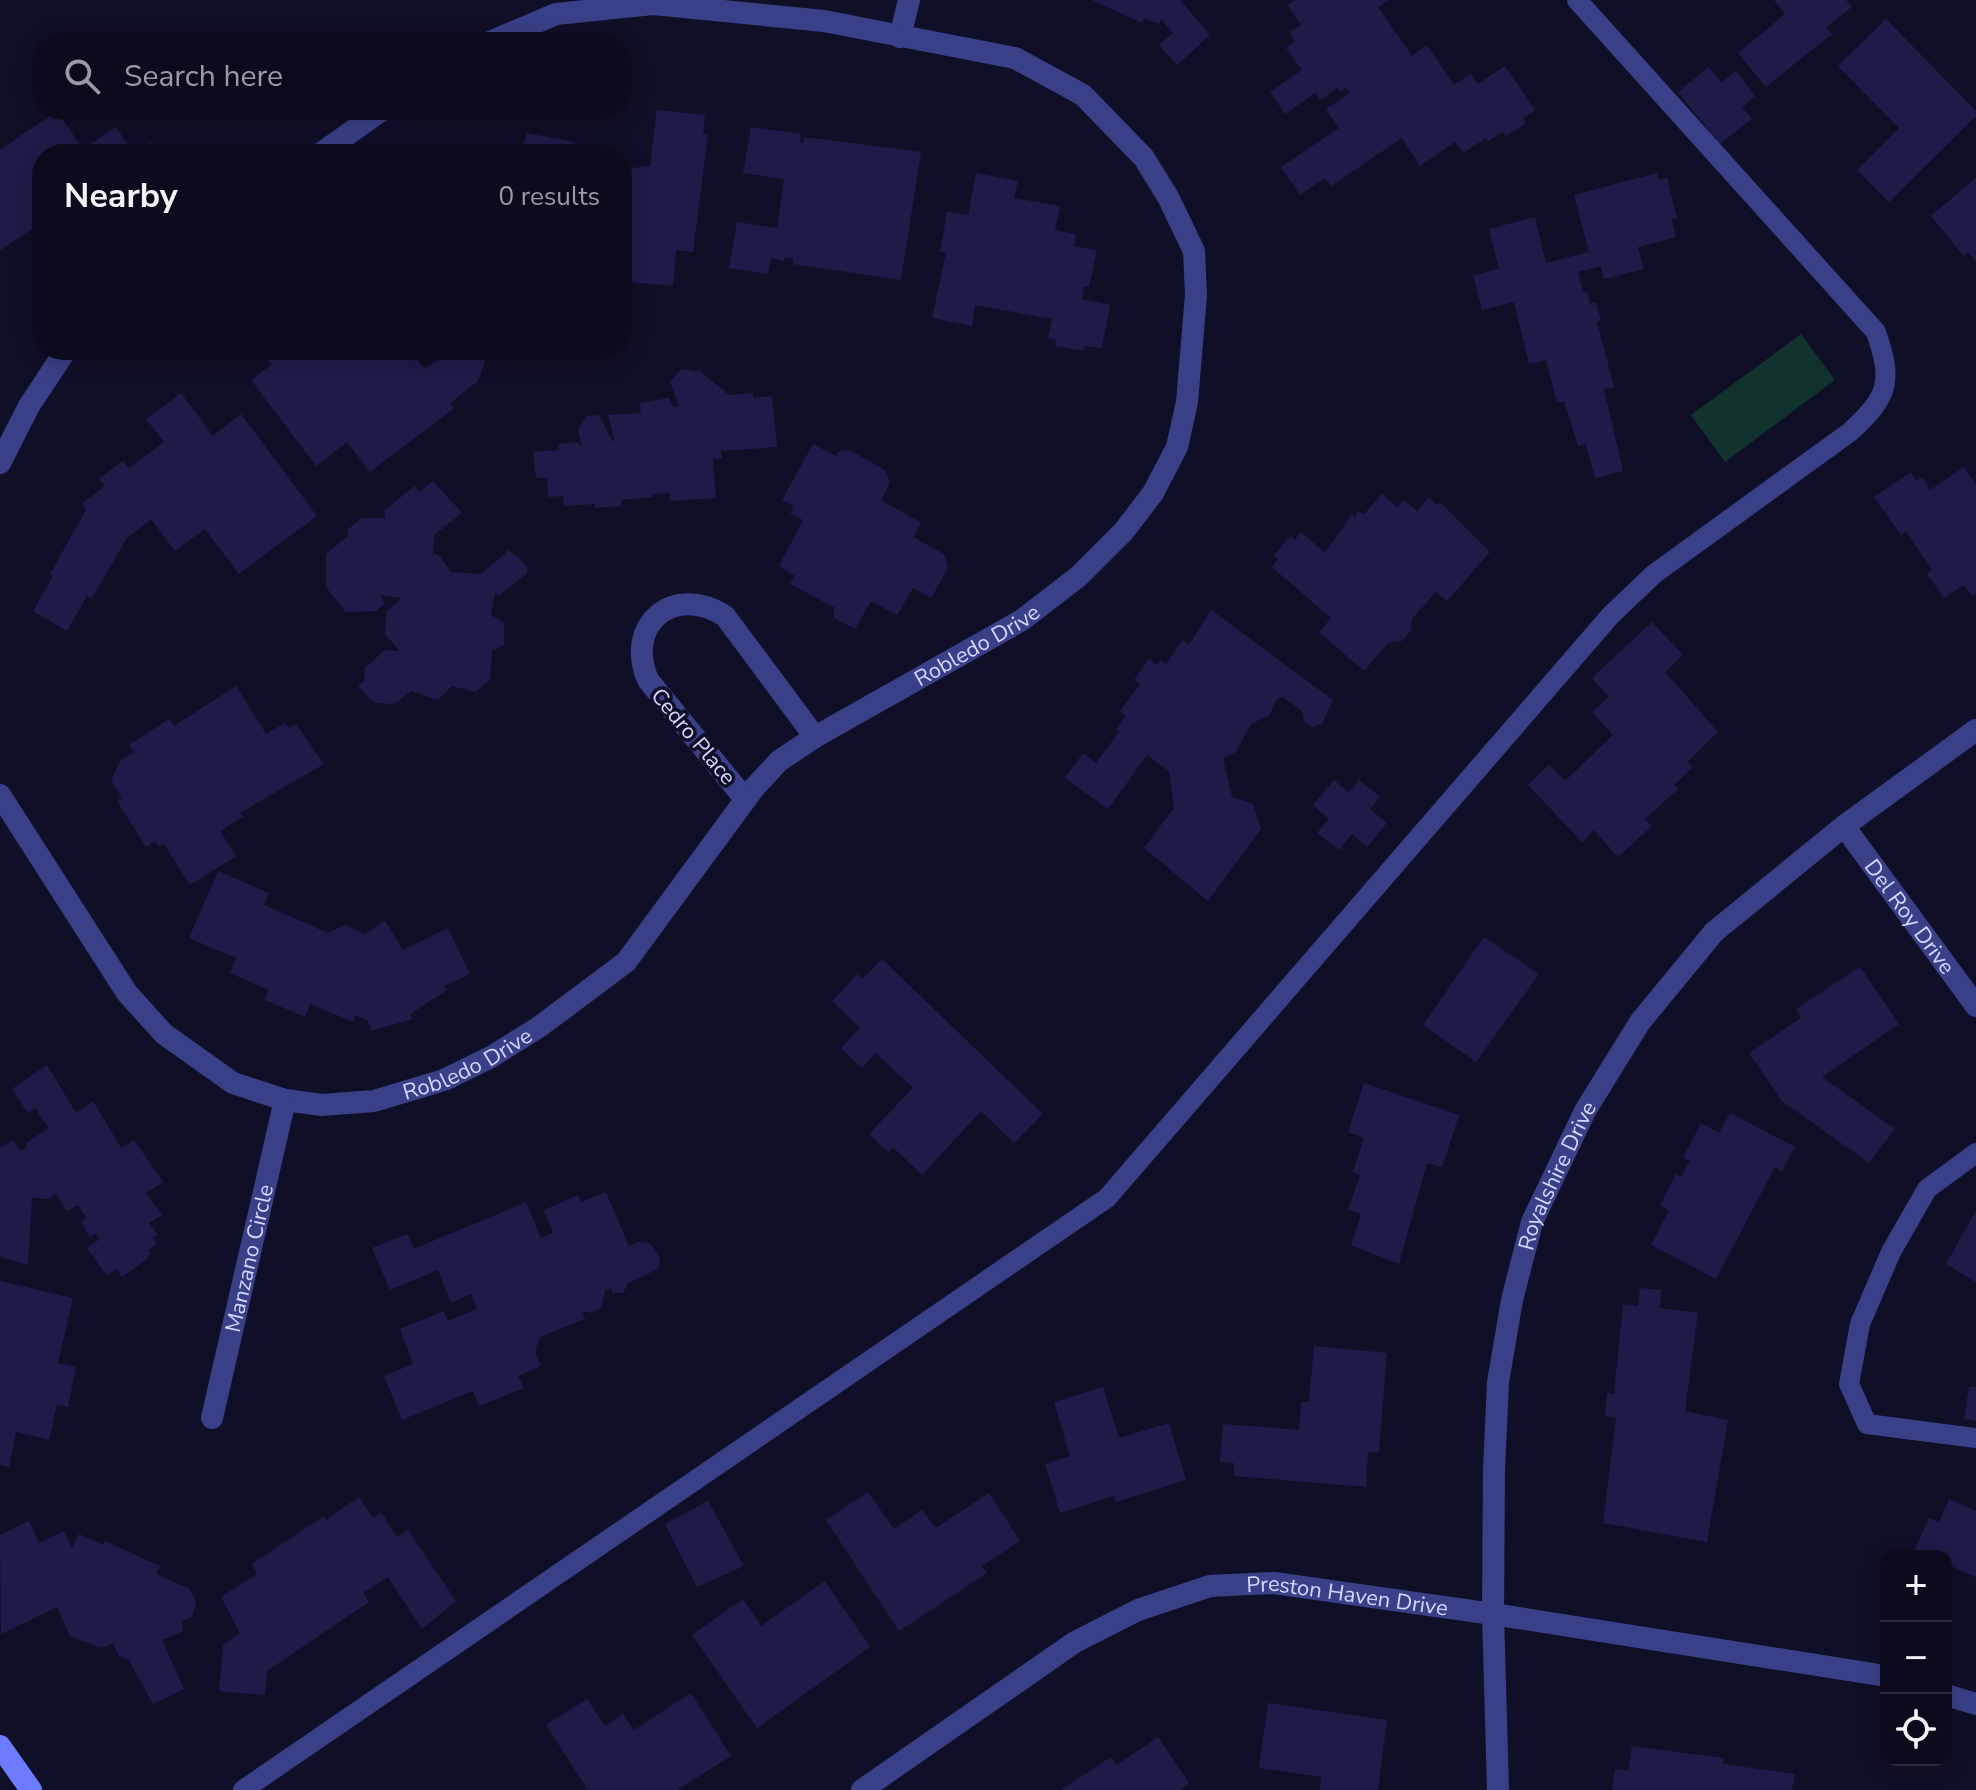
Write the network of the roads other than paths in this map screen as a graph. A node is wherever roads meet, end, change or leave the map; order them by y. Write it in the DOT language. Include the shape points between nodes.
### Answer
graph roads {
  1 [pos="909,0"];
  2 [pos="1577,0"];
  3 [pos="514,32"];
  4 [pos="900,37"];
  5 [pos="368,120"];
  6 [pos="334,144"];
  7 [pos="59,360"];
  8 [pos="0,463"];
  9 [pos="1976,730"];
  10 [pos="815,737"];
  11 [pos="0,795"];
  12 [pos="745,799"];
  13 [pos="1844,826"];
  14 [pos="1976,1006"];
  15 [pos="285,1100"];
  16 [pos="1976,1153"];
  17 [pos="212,1418"];
  18 [pos="1976,1438"];
  19 [pos="1493,1614"];
  20 [pos="1880,1675"];
  21 [pos="1952,1697"];
  22 [pos="1976,1704"];
  23 [pos="0,1746"];
  24 [pos="31,1790"];
  25 [pos="243,1790"];
  26 [pos="862,1790"];
  27 [pos="1498,1790"];
  1 -- 4 [label="street"];
  2 -- 25 [label="lane" via="1876,332 1886,361 1886,384 1876,408 1654,574 1610,616 1107,1198"];
  3 -- 4 [label="street, Robledo Drive" via="556,14 653,4 824,21"];
  4 -- 10 [label="street, Robledo Drive" via="1015,58 1083,95 1144,158 1194,251 1196,295 1187,402 1177,447 1153,493 1079,576 1022,620"];
  5 -- 6 [label="street"];
  7 -- 8 [label="street"];
  9 -- 13 [label="street, Royalshire Drive"];
  10 -- 12 [label="street, Robledo Drive" via="779,761"];
  10 -- 12 [label="street, Cedro Place" via="725,616 695,602 662,611 643,635 640,650 648,680"];
  11 -- 15 [label="street, Robledo Drive" via="127,993 164,1034 233,1083"];
  12 -- 15 [label="street, Robledo Drive" via="626,962 539,1027 444,1080 374,1101 322,1105"];
  13 -- 14 [label="street, Del Roy Drive"];
  13 -- 19 [label="street, Royalshire Drive" via="1714,932 1640,1022 1585,1111 1532,1222 1498,1382"];
  15 -- 17 [label="street, Manzano Circle"];
  16 -- 18 [label="lane" via="1927,1189 1891,1252 1860,1324 1849,1384 1867,1424"];
  19 -- 20 [label="street, Preston Haven Drive"];
  19 -- 26 [label="street, Preston Haven Drive" via="1274,1583 1210,1586 1138,1610 1075,1642"];
  19 -- 27 [label="street, Royalshire Drive"];
  21 -- 22 [label="street"];
  23 -- 24 [label="main road"];
}
